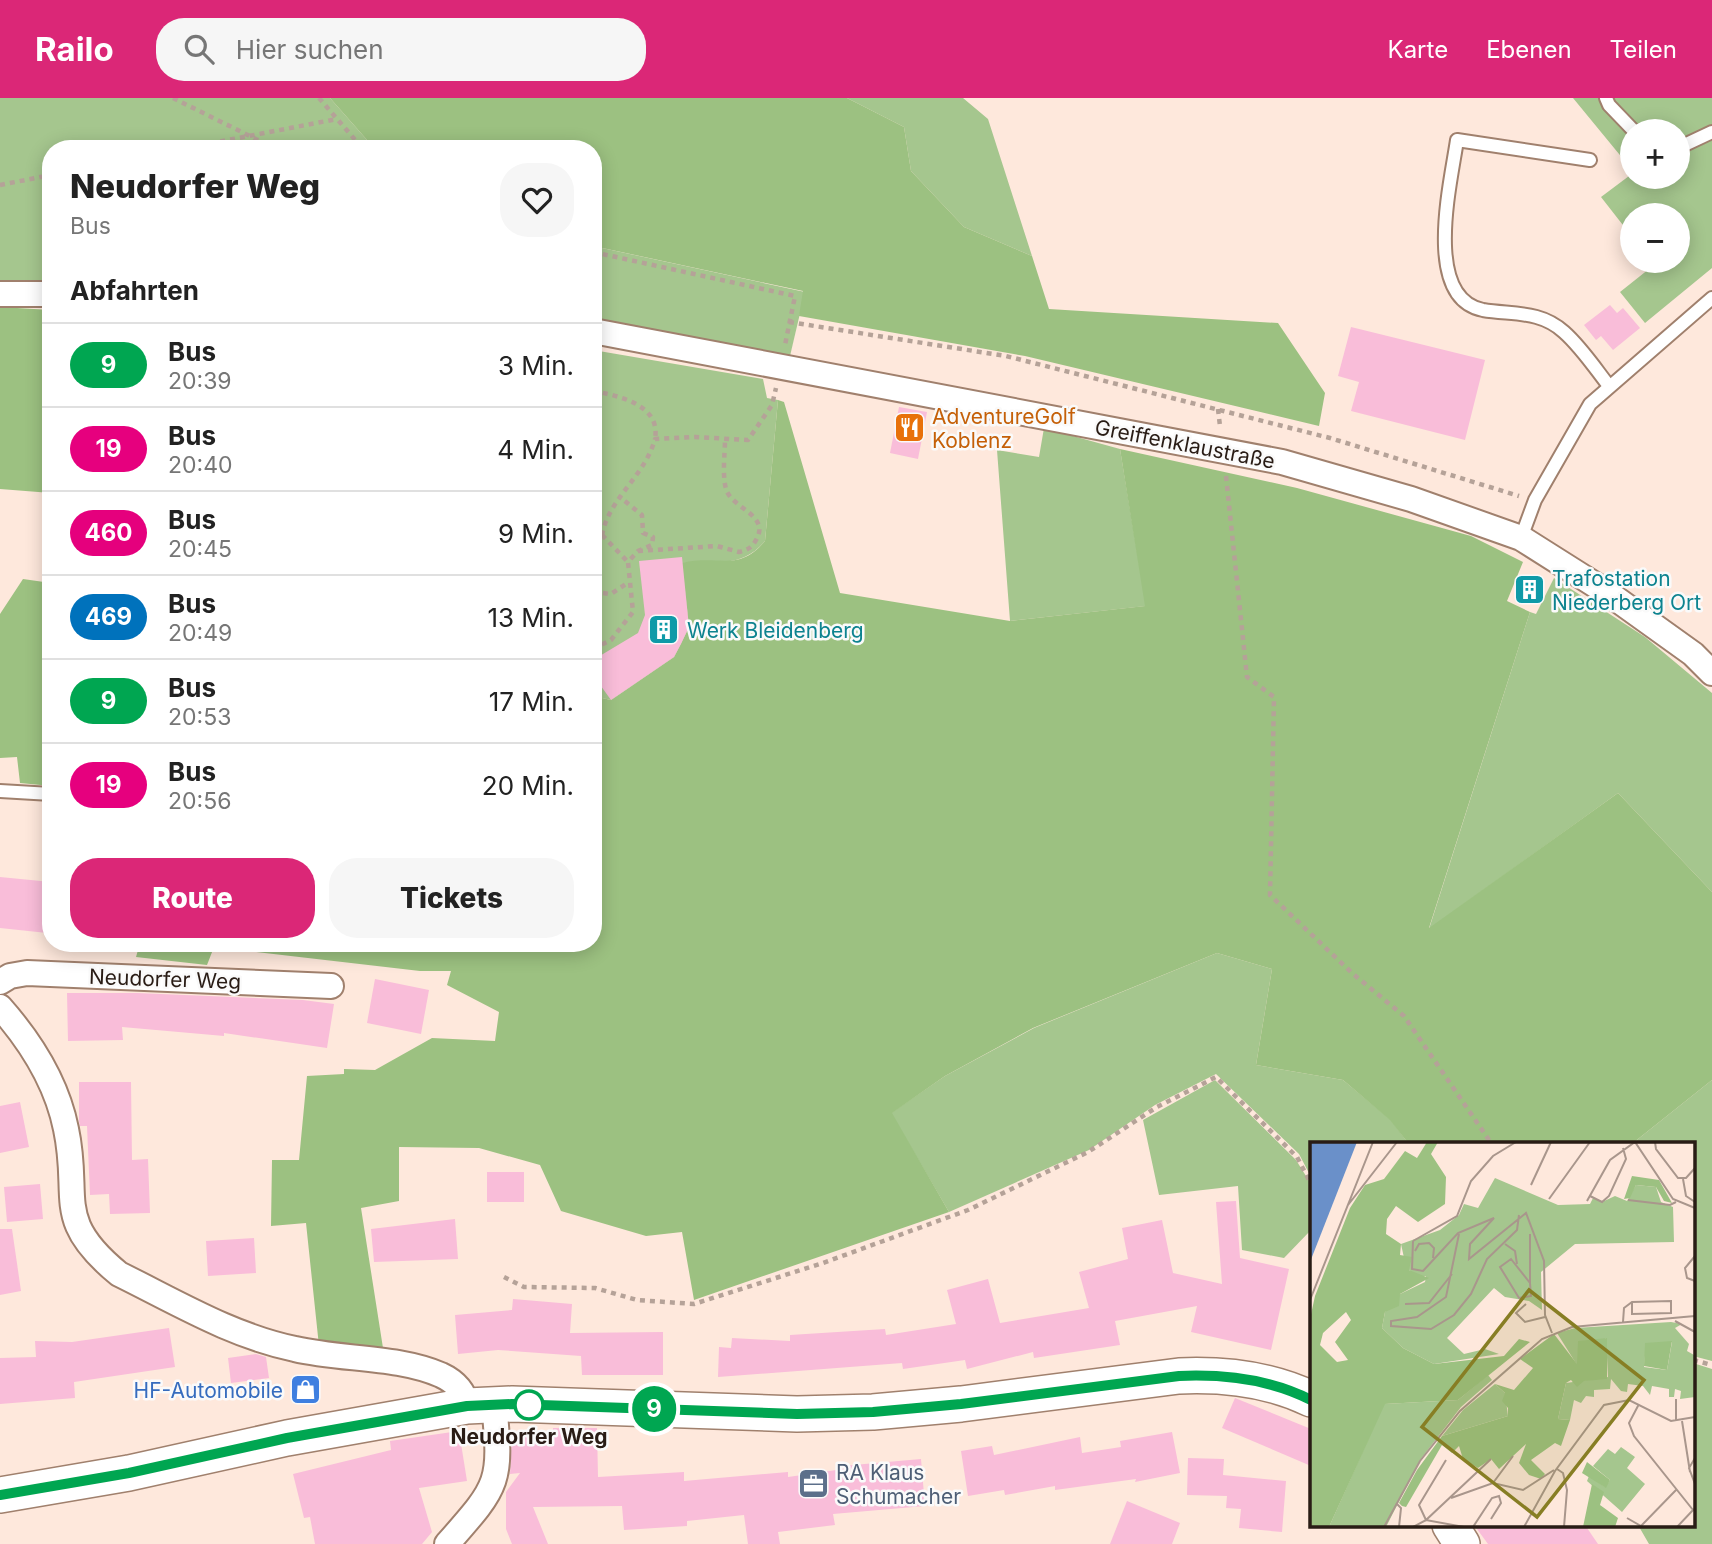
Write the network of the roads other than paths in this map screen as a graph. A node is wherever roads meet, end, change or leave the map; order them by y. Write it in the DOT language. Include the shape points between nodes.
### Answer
graph roads {
  1 [pos="1606,98"];
  2 [pos="1622,119"];
  3 [pos="1712,132"];
  4 [pos="1690,142"];
  5 [pos="1590,160"];
  6 [pos="0,294"];
  7 [pos="42,294"];
  8 [pos="1712,298"];
  9 [pos="602,333"];
  10 [pos="1609,386"];
  11 [pos="1521,538"];
  12 [pos="1712,673"];
  13 [pos="0,790"];
  14 [pos="42,793"];
  15 [pos="0,982"];
  16 [pos="331,986"];
  17 [pos="0,1007"];
  18 [pos="1310,1399"];
  19 [pos="481,1405"];
  20 [pos="0,1495"];
  21 [pos="1451,1526"];
  22 [pos="447,1544"];
  23 [pos="1462,1544"];
  1 -- 2 [label="lane"];
  3 -- 4 [label="lane"];
  5 -- 10 [label="lane" via="1457,140 1444,264 1455,293 1480,310 1524,312 1563,330"];
  6 -- 7 [label="street"];
  8 -- 10 [label="lane"];
  9 -- 11 [label="street, Greiffenklaustraße" via="1282,462 1411,499"];
  10 -- 11 [label="lane" via="1590,404 1535,500"];
  11 -- 12 [label="street, Greiffenklaustraße" via="1608,593"];
  13 -- 14 [label="lane"];
  15 -- 16 [label="street, Neudorfer Weg" via="27,973"];
  17 -- 19 [label="street" via="46,1072 61,1105 71,1210 89,1245 110,1267 268,1343 444,1376"];
  18 -- 19 [label="main road" via="1241,1377 1208,1375 873,1412"];
  19 -- 20 [label="main road"];
  19 -- 22 [label="street" via="499,1451 496,1478 480,1507"];
  21 -- 23 [label="main road"];
}
